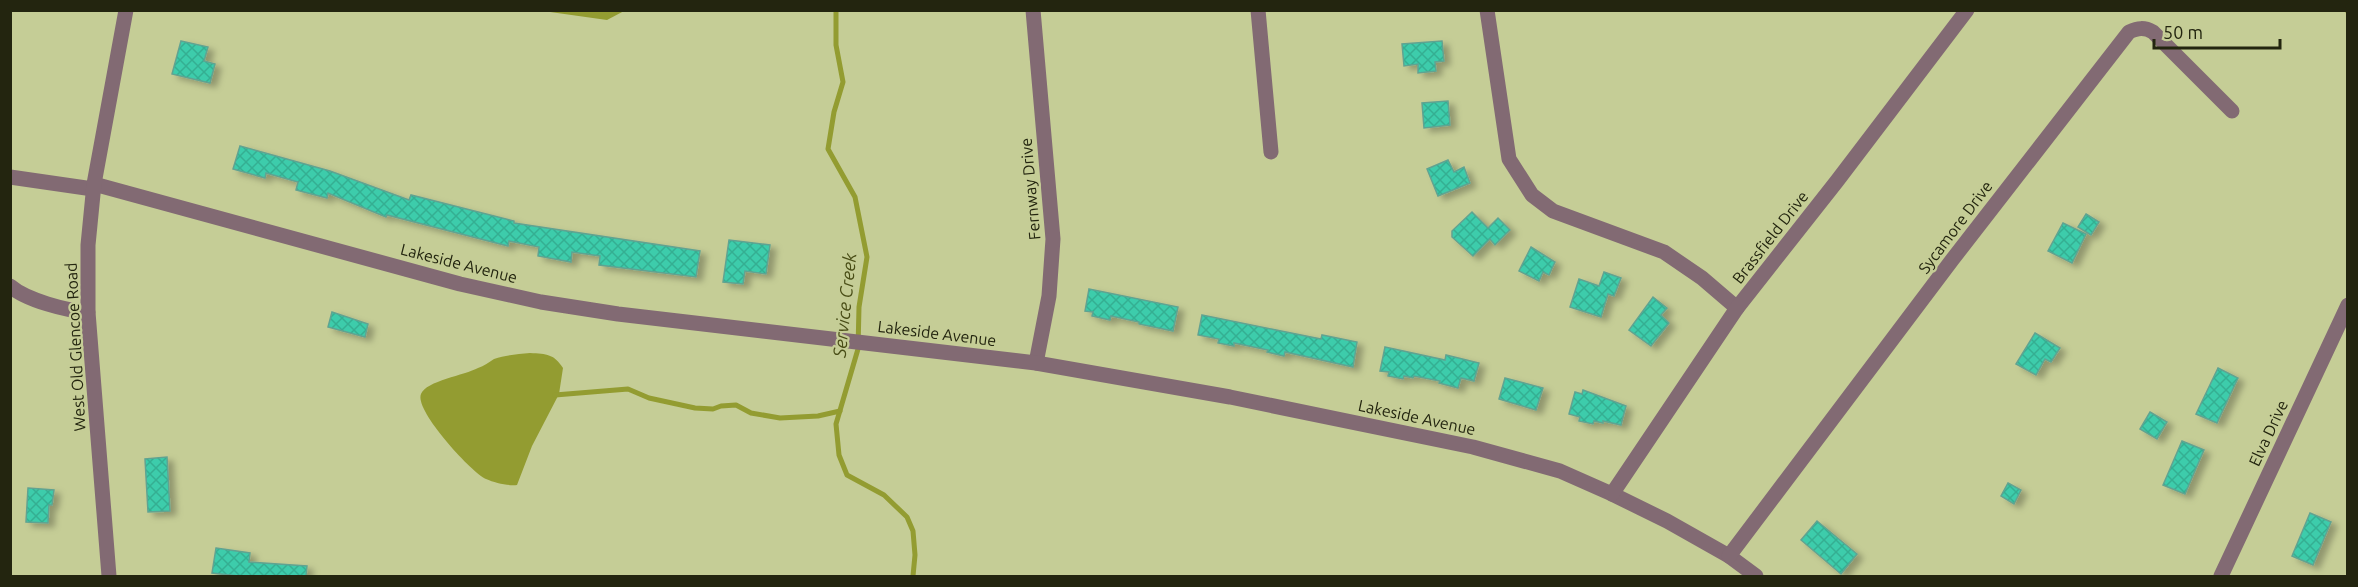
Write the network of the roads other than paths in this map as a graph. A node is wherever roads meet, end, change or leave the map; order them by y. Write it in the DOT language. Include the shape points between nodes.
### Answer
graph roads {
  1 [pos="126,10"];
  2 [pos="1033,10"];
  3 [pos="1258,10"];
  4 [pos="1487,10"];
  5 [pos="1967,10"];
  6 [pos="2232,111"];
  7 [pos="1271,152"];
  8 [pos="10,177"];
  9 [pos="93,187"];
  10 [pos="10,286"];
  11 [pos="2348,305"];
  12 [pos="1737,308"];
  13 [pos="88,312"];
  14 [pos="1036,363"];
  15 [pos="1612,494"];
  16 [pos="1729,556"];
  17 [pos="109,576"];
  18 [pos="1756,576"];
  19 [pos="2221,576"];
  1 -- 9 [label="street, West Old Glencoe Road"];
  2 -- 14 [label="street, Fernway Drive" via="1053,239 1049,296"];
  3 -- 7 [label="street"];
  4 -- 12 [label="street" via="1509,159 1532,195 1553,210 1664,252"];
  5 -- 12 [label="street, Brassfield Drive"];
  6 -- 16 [label="street, Sycamore Drive" via="2153,32 2137,28 2128,32"];
  8 -- 9 [label="street, Lakeside Avenue"];
  9 -- 13 [label="street, West Old Glencoe Road"];
  9 -- 14 [label="street, Lakeside Avenue" via="541,302"];
  10 -- 13 [label="street" via="25,296"];
  11 -- 19 [label="street, Elva Drive"];
  12 -- 15 [label="street, Brassfield Drive"];
  13 -- 17 [label="street, West Old Glencoe Road"];
  14 -- 15 [label="street, Lakeside Avenue" via="1230,397 1473,447 1560,471"];
  15 -- 16 [label="street, Lakeside Avenue"];
  16 -- 18 [label="street, Lakeside Avenue"];
}
